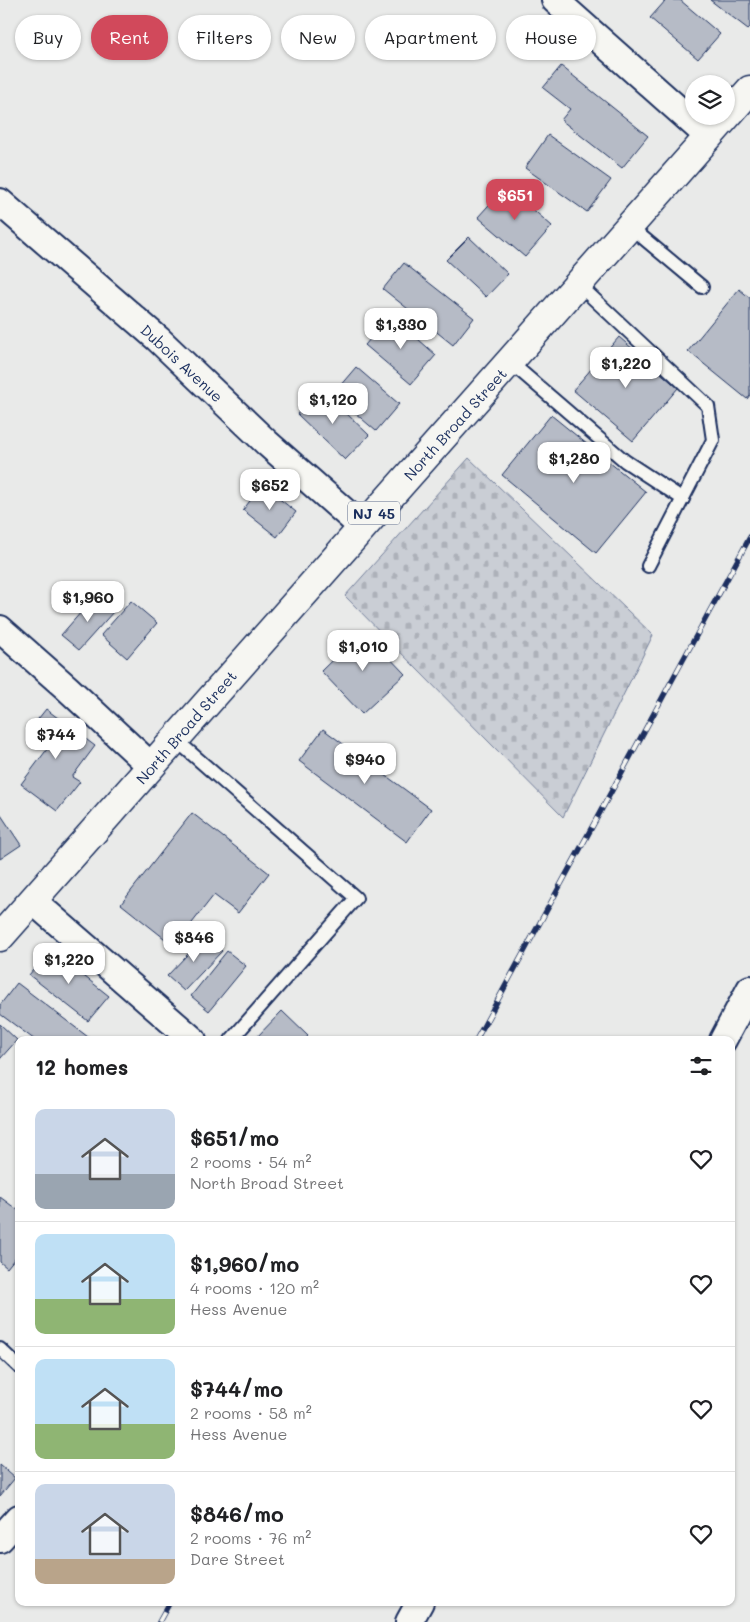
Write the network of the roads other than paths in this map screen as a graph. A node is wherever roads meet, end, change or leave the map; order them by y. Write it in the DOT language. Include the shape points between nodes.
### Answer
graph roads {
  1 [pos="555,0"];
  2 [pos="750,90"];
  3 [pos="708,136"];
  4 [pos="0,202"];
  5 [pos="629,226"];
  6 [pos="578,284"];
  7 [pos="702,287"];
  8 [pos="510,362"];
  9 [pos="683,499"];
  10 [pos="362,527"];
  11 [pos="648,566"];
  12 [pos="0,629"];
  13 [pos="175,739"];
  14 [pos="151,766"];
  15 [pos="33,901"];
  16 [pos="0,937"];
  17 [pos="750,989"];
  18 [pos="187,1036"];
  19 [pos="235,1036"];
  20 [pos="725,1036"];
  21 [pos="0,1349"];
  22 [pos="15,1363"];
  23 [pos="15,1522"];
  24 [pos="0,1539"];
  25 [pos="418,1606"];
  26 [pos="409,1622"];
  1 -- 3 [label="street"];
  2 -- 3 [label="main road, North Broad Street / NJ 45"];
  3 -- 5 [label="main road, North Broad Street / NJ 45"];
  4 -- 10 [label="street, Dubois Avenue" via="158,339 267,443"];
  5 -- 6 [label="main road, North Broad Street / NJ 45"];
  5 -- 7 [label="lane"];
  6 -- 8 [label="main road, North Broad Street / NJ 45"];
  6 -- 9 [label="lane" via="708,406 713,440"];
  8 -- 9 [label="lane" via="625,461"];
  8 -- 10 [label="main road, North Broad Street / NJ 45"];
  9 -- 11 [label="lane"];
  10 -- 13 [label="main road, North Broad Street / NJ 45"];
  12 -- 14 [label="street"];
  13 -- 14 [label="main road, North Broad Street / NJ 45"];
  13 -- 19 [label="lane" via="356,898"];
  14 -- 15 [label="main road, North Broad Street / NJ 45"];
  15 -- 16 [label="main road, North Broad Street / NJ 45"];
  15 -- 18 [label="street"];
  17 -- 20 [label="street"];
  21 -- 22 [label="lane"];
  23 -- 24 [label="street"];
  25 -- 26 [label="street"];
}
